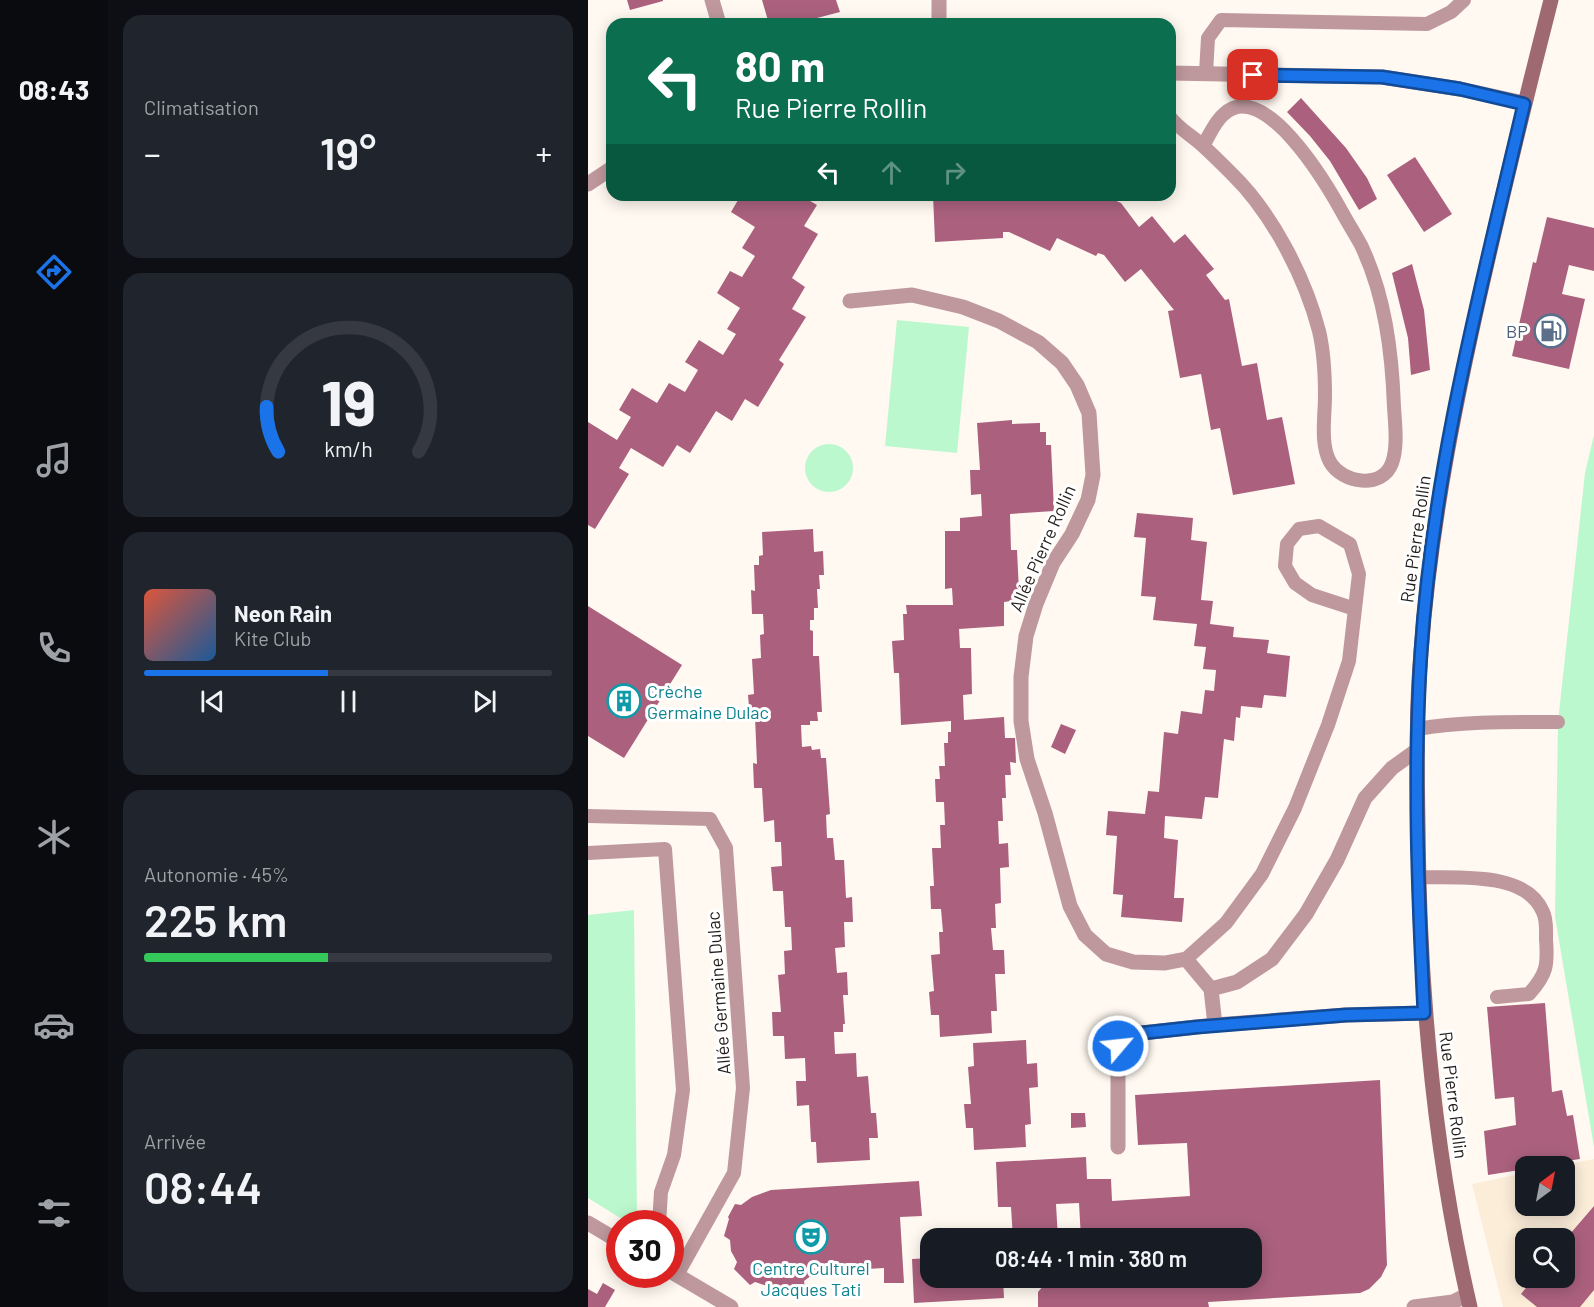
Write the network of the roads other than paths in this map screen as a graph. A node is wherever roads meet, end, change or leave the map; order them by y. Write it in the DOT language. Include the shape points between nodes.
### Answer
graph roads {
  1 [pos="712,0"];
  2 [pos="939,0"];
  3 [pos="1464,0"];
  4 [pos="1551,0"];
  5 [pos="717,18"];
  6 [pos="939,18"];
  7 [pos="1176,73"];
  8 [pos="1206,73"];
  9 [pos="1524,104"];
  10 [pos="1176,125"];
  11 [pos="1203,146"];
  12 [pos="606,172"];
  13 [pos="588,184"];
  14 [pos="850,301"];
  15 [pos="1355,609"];
  16 [pos="1558,722"];
  17 [pos="1417,729"];
  18 [pos="1417,750"];
  19 [pos="588,816"];
  20 [pos="588,853"];
  21 [pos="1418,877"];
  22 [pos="1186,958"];
  23 [pos="1211,989"];
  24 [pos="1497,997"];
  25 [pos="1424,1013"];
  26 [pos="1215,1025"];
  27 [pos="1118,1147"];
  28 [pos="659,1210"];
  29 [pos="588,1223"];
  30 [pos="606,1234"];
  31 [pos="684,1256"];
  32 [pos="684,1279"];
  33 [pos="1468,1301"];
  34 [pos="730,1307"];
  35 [pos="1414,1307"];
  1 -- 5 [label="street"];
  2 -- 6 [label="street"];
  3 -- 8 [label="lane" via="1451,12 1426,24 1221,20 1208,38"];
  4 -- 9 [label="street, Rue Pierre Rollin"];
  7 -- 8 [label="street"];
  8 -- 9 [label="street" via="1382,77"];
  9 -- 17 [label="street, Rue Pierre Rollin" via="1453,413 1427,589"];
  10 -- 11 [label="lane"];
  11 -- 11 [label="lane" via="1256,203 1296,268 1323,349 1325,446 1330,463 1356,480 1377,479 1392,464 1394,396 1389,338 1361,246 1312,164 1276,121 1256,108 1238,107 1224,114"];
  12 -- 13 [label="street"];
  14 -- 22 [label="street, Allée Pierre Rollin" via="912,296 963,307 1038,342 1062,363 1077,386 1089,413 1093,475 1088,500 1053,563 1026,636 1021,710 1027,759 1070,906 1085,935 1106,954 1133,962 1165,963"];
  15 -- 15 [label="lane" via="1359,574 1350,544 1319,526 1299,529 1287,544 1284,566 1295,583 1312,595"];
  15 -- 22 [label="lane" via="1349,660 1295,808 1262,874 1226,923"];
  16 -- 17 [label="lane" via="1476,723"];
  17 -- 18 [label="street, Rue Pierre Rollin"];
  18 -- 21 [label="street, Rue Pierre Rollin"];
  18 -- 23 [label="street" via="1392,768 1365,798 1332,869 1306,914 1272,959 1237,982"];
  19 -- 31 [label="lane, Allée Germaine Dulac" via="710,819 726,848 743,1088 734,1173"];
  20 -- 28 [label="lane" via="665,849 683,1090 674,1155 661,1192"];
  21 -- 24 [label="lane" via="1499,880 1518,885 1534,897 1544,914 1548,960 1542,980 1529,994"];
  21 -- 25 [label="street, Rue Pierre Rollin"];
  22 -- 23 [label="street"];
  23 -- 26 [label="street"];
  25 -- 26 [label="street"];
  25 -- 33 [label="street, Rue Pierre Rollin" via="1436,1124"];
  26 -- 27 [label="street" via="1133,1034 1118,1046"];
  29 -- 30 [label="street"];
  32 -- 34 [label="street"];
  33 -- 35 [label="street"];
}
